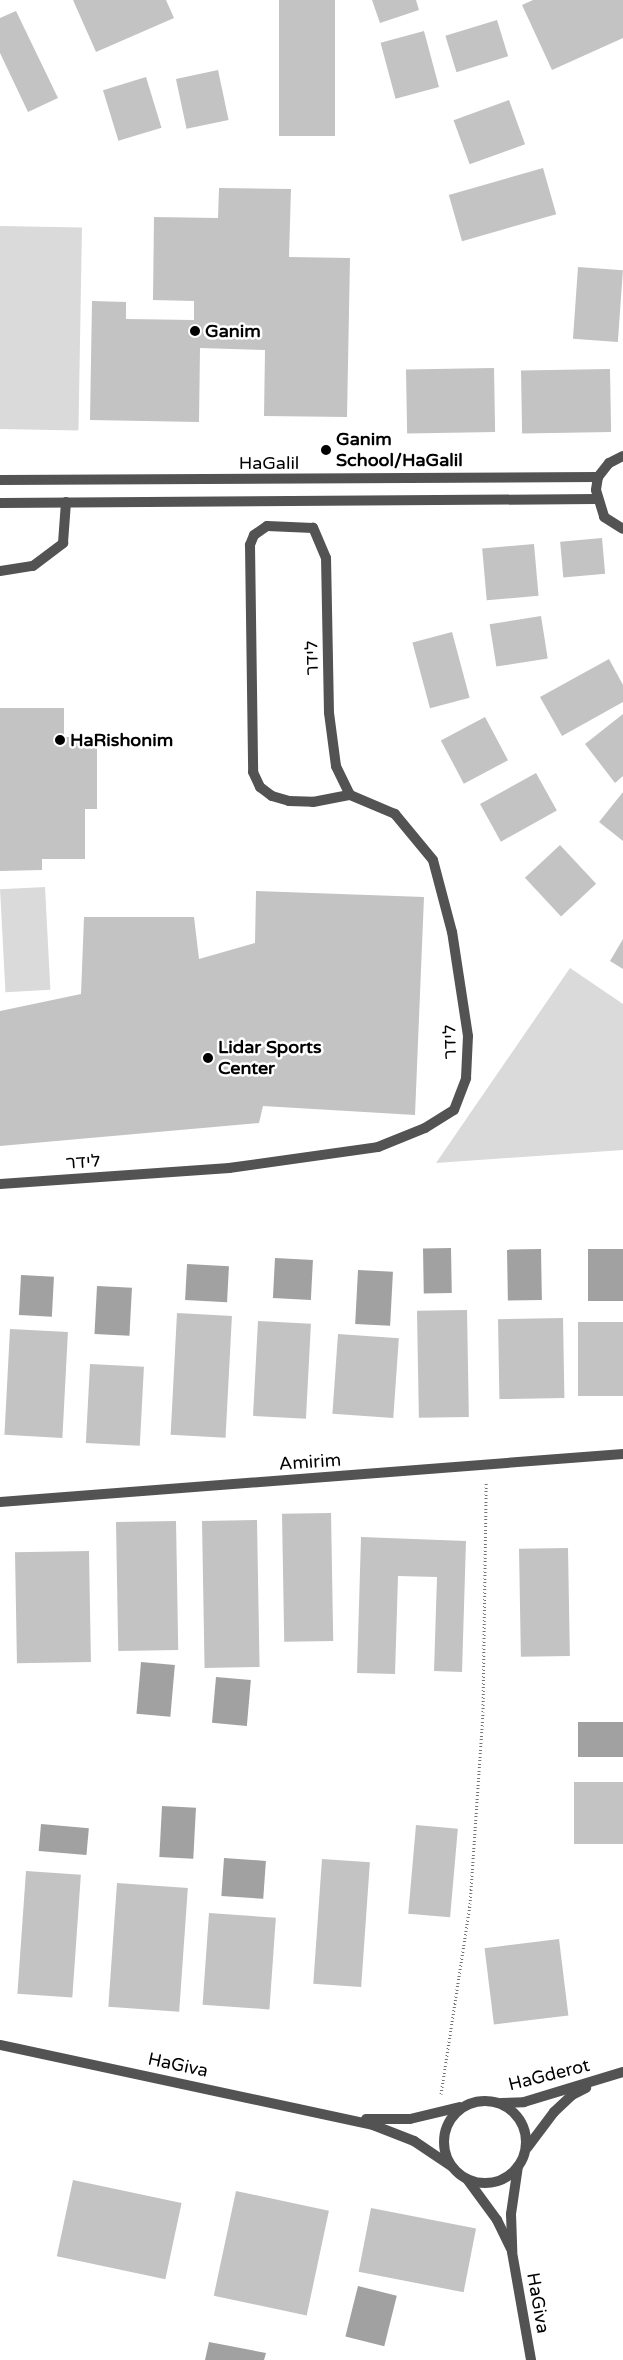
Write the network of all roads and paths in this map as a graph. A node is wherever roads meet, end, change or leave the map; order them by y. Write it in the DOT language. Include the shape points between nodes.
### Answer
graph roads {
  1 [pos="623,456"];
  2 [pos="598,477"];
  3 [pos="0,480"];
  4 [pos="596,499"];
  5 [pos="66,502"];
  6 [pos="0,503"];
  7 [pos="623,529"];
  8 [pos="0,572"];
  9 [pos="350,795"];
  10 [pos="0,1184"];
  11 [pos="623,1454"];
  12 [pos="486,1464"];
  13 [pos="0,1502"];
  14 [pos="0,2046"];
  15 [pos="623,2072"];
  16 [pos="604,2078"];
  17 [pos="502,2103"];
  18 [pos="461,2107"];
  19 [pos="438,2113"];
  20 [pos="348,2119"];
  21 [pos="526,2149"];
  22 [pos="451,2166"];
  23 [pos="518,2166"];
  24 [pos="466,2178"];
  25 [pos="512,2252"];
  26 [pos="530,2360"];
  1 -- 2 [label="street" via="609,463"];
  2 -- 3 [label="street, HaGalil"];
  2 -- 4 [label="street"];
  4 -- 5 [label="street"];
  4 -- 7 [label="street" via="604,517"];
  5 -- 6 [label="street"];
  5 -- 8 [label="street" via="63,543 33,566"];
  9 -- 9 [label="street, לידר" via="336,766 329,713 326,558 313,528 306,525 267,526 254,535 250,545 253,772 260,787 272,796 289,801 313,802"];
  9 -- 10 [label="street, לידר" via="395,814 433,860 452,932 468,1036 466,1078 454,1110 425,1128 378,1146 229,1168"];
  11 -- 12 [label="street, Amirim"];
  12 -- 13 [label="street, Amirim"];
  12 -- 19 [label="path" via="483,1712 470,1904"];
  14 -- 20 [label="street, HaGiva"];
  15 -- 16 [label="street, HaGderot"];
  16 -- 17 [label="street, HaGderot" via="524,2102"];
  16 -- 21 [label="street, HaGderot" via="572,2095 554,2112"];
  17 -- 18 [label="street" via="474,2101"];
  17 -- 21 [label="street" via="522,2122"];
  18 -- 19 [label="street, HaGiva"];
  18 -- 22 [label="street" via="452,2116 443,2141"];
  19 -- 20 [label="street, HaGiva" via="410,2119"];
  20 -- 22 [label="street, HaGiva" via="414,2141"];
  21 -- 23 [label="street"];
  22 -- 24 [label="street"];
  23 -- 24 [label="street" via="500,2180 487,2183"];
  23 -- 25 [label="street, HaGiva" via="511,2214"];
  24 -- 25 [label="street, HaGiva" via="497,2220"];
  25 -- 26 [label="street, HaGiva"];
}
